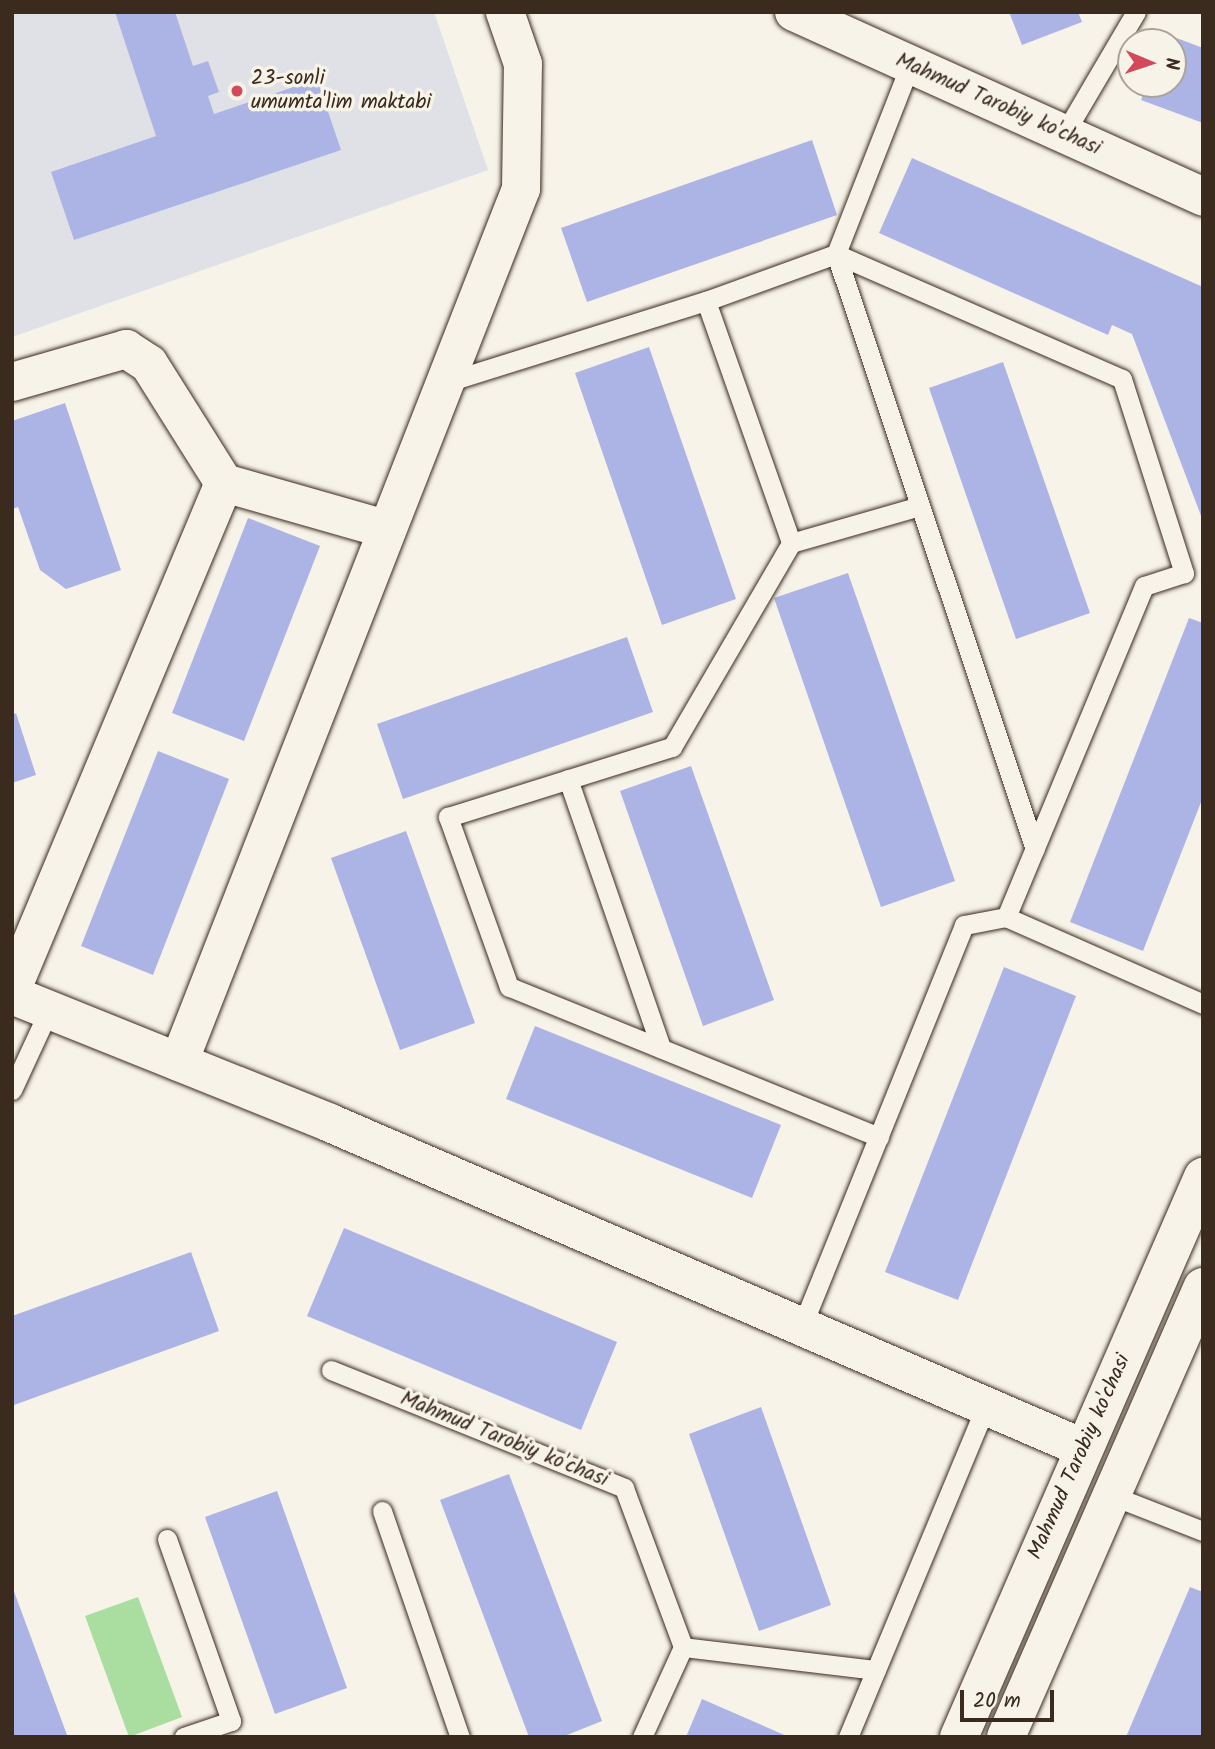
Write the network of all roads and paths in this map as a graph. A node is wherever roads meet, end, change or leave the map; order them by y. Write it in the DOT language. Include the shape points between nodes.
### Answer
graph roads {
  1 [pos="505,12"];
  2 [pos="794,12"];
  3 [pos="1136,12"];
  4 [pos="910,65"];
  5 [pos="1064,134"];
  6 [pos="1203,197"];
  7 [pos="836,254"];
  8 [pos="706,301"];
  9 [pos="12,382"];
  10 [pos="447,382"];
  11 [pos="224,483"];
  12 [pos="920,506"];
  13 [pos="386,529"];
  14 [pos="791,543"];
  15 [pos="568,779"];
  16 [pos="1035,849"];
  17 [pos="1006,917"];
  18 [pos="12,989"];
  19 [pos="12,995"];
  20 [pos="1203,1004"];
  21 [pos="49,1010"];
  22 [pos="661,1048"];
  23 [pos="178,1062"];
  24 [pos="12,1090"];
  25 [pos="879,1137"];
  26 [pos="1203,1177"];
  27 [pos="1203,1287"];
  28 [pos="802,1326"];
  29 [pos="331,1370"];
  30 [pos="986,1406"];
  31 [pos="1083,1448"];
  32 [pos="1111,1494"];
  33 [pos="382,1511"];
  34 [pos="1203,1531"];
  35 [pos="167,1539"];
  36 [pos="683,1647"];
  37 [pos="876,1670"];
  38 [pos="184,1737"];
  39 [pos="460,1737"];
  40 [pos="642,1737"];
  41 [pos="848,1737"];
  42 [pos="959,1737"];
  43 [pos="1006,1737"];
  1 -- 10 [label="street" via="523,64 521,190"];
  2 -- 4 [label="street, Mahmud Tarobiy ko'chasi"];
  3 -- 5 [label="lane"];
  4 -- 5 [label="street, Mahmud Tarobiy ko'chasi"];
  4 -- 7 [label="lane"];
  5 -- 6 [label="street, Mahmud Tarobiy ko'chasi"];
  7 -- 8 [label="lane"];
  7 -- 12 [label="lane"];
  7 -- 16 [label="lane" via="1122,379 1184,573 1144,586"];
  8 -- 10 [label="lane"];
  8 -- 14 [label="lane"];
  9 -- 11 [label="street" via="126,349 149,364"];
  10 -- 13 [label="street"];
  11 -- 13 [label="street"];
  11 -- 18 [label="street"];
  12 -- 14 [label="lane"];
  12 -- 16 [label="lane"];
  13 -- 23 [label="street"];
  14 -- 15 [label="lane" via="672,747"];
  15 -- 22 [label="lane"];
  15 -- 22 [label="lane" via="447,817 509,987"];
  16 -- 17 [label="lane"];
  17 -- 20 [label="lane"];
  17 -- 25 [label="lane" via="964,925"];
  19 -- 21 [label="street"];
  21 -- 23 [label="street"];
  21 -- 24 [label="lane"];
  22 -- 25 [label="lane"];
  23 -- 28 [label="street"];
  25 -- 28 [label="lane"];
  26 -- 31 [label="street, Mahmud Tarobiy ko'chasi"];
  27 -- 32 [label="street, Mahmud Tarobiy ko'chasi"];
  28 -- 30 [label="street"];
  29 -- 36 [label="lane, Mahmud Tarobiy ko'chasi" via="624,1488"];
  30 -- 31 [label="street"];
  30 -- 37 [label="lane"];
  31 -- 42 [label="street, Mahmud Tarobiy ko'chasi"];
  32 -- 34 [label="lane"];
  32 -- 43 [label="street, Mahmud Tarobiy ko'chasi"];
  33 -- 39 [label="lane"];
  35 -- 38 [label="lane" via="231,1721"];
  36 -- 37 [label="lane"];
  36 -- 40 [label="lane"];
  37 -- 41 [label="lane"];
}
